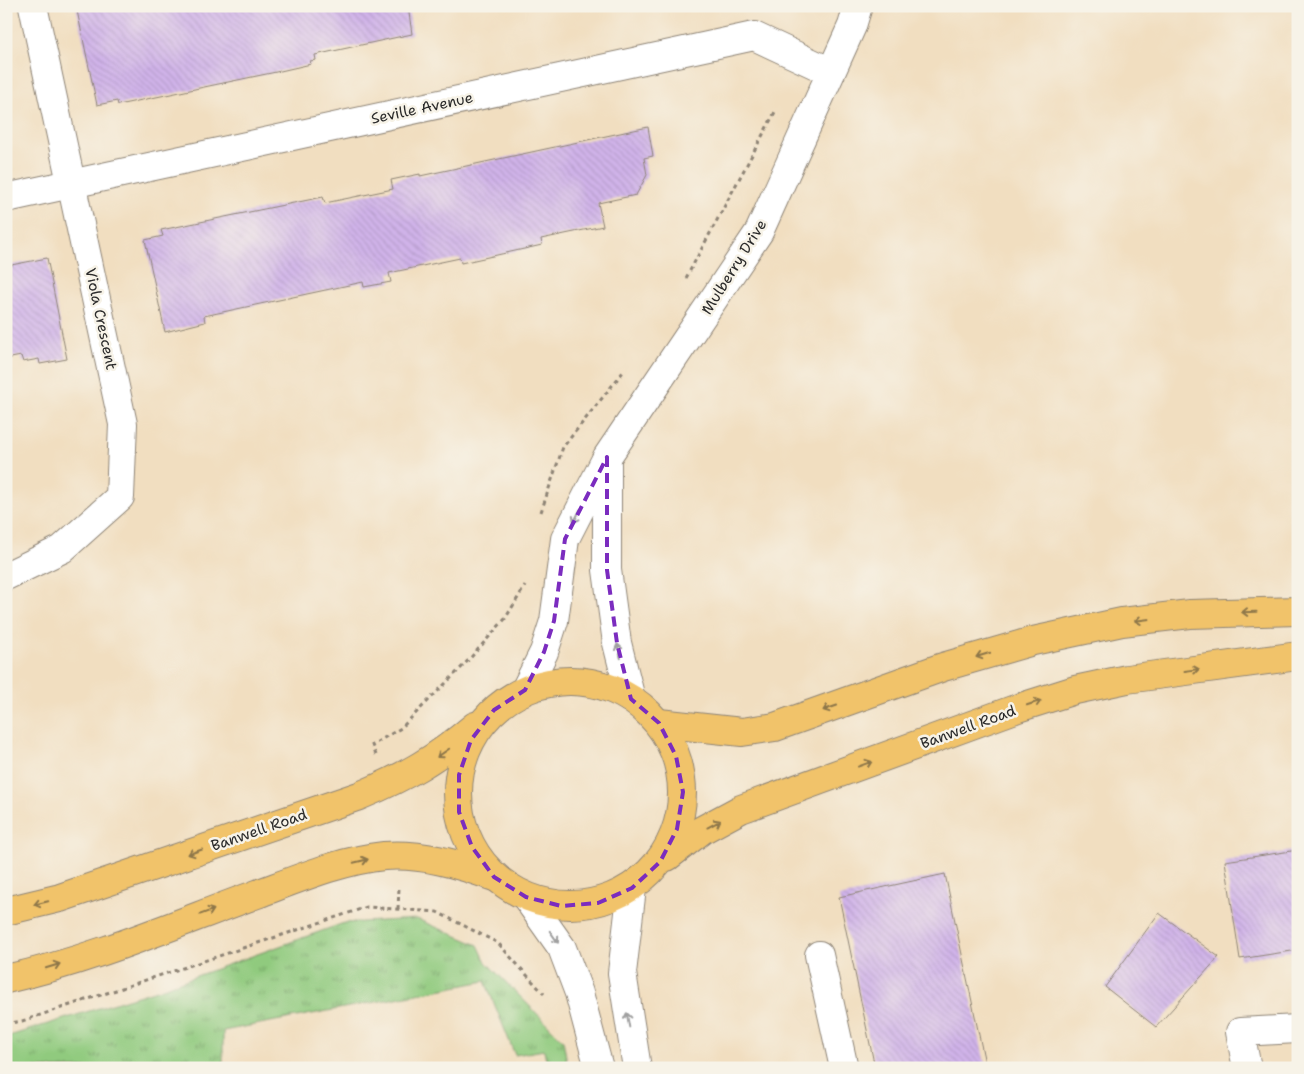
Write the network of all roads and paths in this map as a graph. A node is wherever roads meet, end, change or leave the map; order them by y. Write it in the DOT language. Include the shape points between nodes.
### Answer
graph roads {
  1 [pos="33,6"];
  2 [pos="858,6"];
  3 [pos="832,72"];
  4 [pos="72,184"];
  5 [pos="6,198"];
  6 [pos="607,457"];
  7 [pos="6,576"];
  8 [pos="1298,611"];
  9 [pos="1298,656"];
  10 [pos="525,690"];
  11 [pos="631,698"];
  12 [pos="494,710"];
  13 [pos="659,724"];
  14 [pos="660,862"];
  15 [pos="494,877"];
  16 [pos="399,881"];
  17 [pos="632,888"];
  18 [pos="526,897"];
  19 [pos="398,909"];
  20 [pos="6,911"];
  21 [pos="819,956"];
  22 [pos="6,979"];
  23 [pos="544,995"];
  24 [pos="6,1024"];
  25 [pos="1298,1029"];
  26 [pos="599,1068"];
  27 [pos="637,1068"];
  28 [pos="844,1068"];
  29 [pos="1247,1068"];
  1 -- 4 [label="street, Viola Crescent"];
  2 -- 3 [label="street, Mulberry Drive"];
  3 -- 4 [label="street, Seville Avenue" via="754,36"];
  3 -- 6 [label="street, Mulberry Drive" via="759,232"];
  4 -- 5 [label="street, Seville Avenue"];
  4 -- 7 [label="street, Viola Crescent" via="123,424 120,497 62,549"];
  6 -- 10 [label="street, Mulberry Drive, one-way" via="565,539 554,621 544,652"];
  11 -- 6 [label="street, one-way" via="617,643 607,570"];
  8 -- 13 [label="main road, one-way" via="1190,614 1122,622 1033,640 943,667 775,727 742,732"];
  14 -- 9 [label="main road, Banwell Road, one-way" via="702,830 741,809 1018,708 1127,679"];
  10 -- 11 [label="main road" via="560,681 597,684"];
  10 -- 12 [label="main road"];
  11 -- 13 [label="main road"];
  12 -- 15 [label="main road" via="471,740 459,775 459,812 472,847"];
  12 -- 20 [label="main road, Banwell Road, one-way" via="444,752 402,778 360,796 60,898"];
  13 -- 14 [label="main road" via="676,756 683,792 677,829"];
  14 -- 17 [label="main road"];
  15 -- 18 [label="main road"];
  22 -- 15 [label="main road, one-way" via="97,952 303,877 383,856 417,857 462,865"];
  16 -- 19 [label="path"];
  17 -- 18 [label="main road" via="598,903 561,906"];
  27 -- 17 [label="street, one-way" via="622,973"];
  18 -- 26 [label="street, one-way" via="562,948 579,993"];
  19 -- 23 [label="path" via="437,912 498,942"];
  19 -- 24 [label="path" via="367,907"];
  21 -- 28 [label="street"];
  25 -- 29 [label="street" via="1240,1032"];
}
